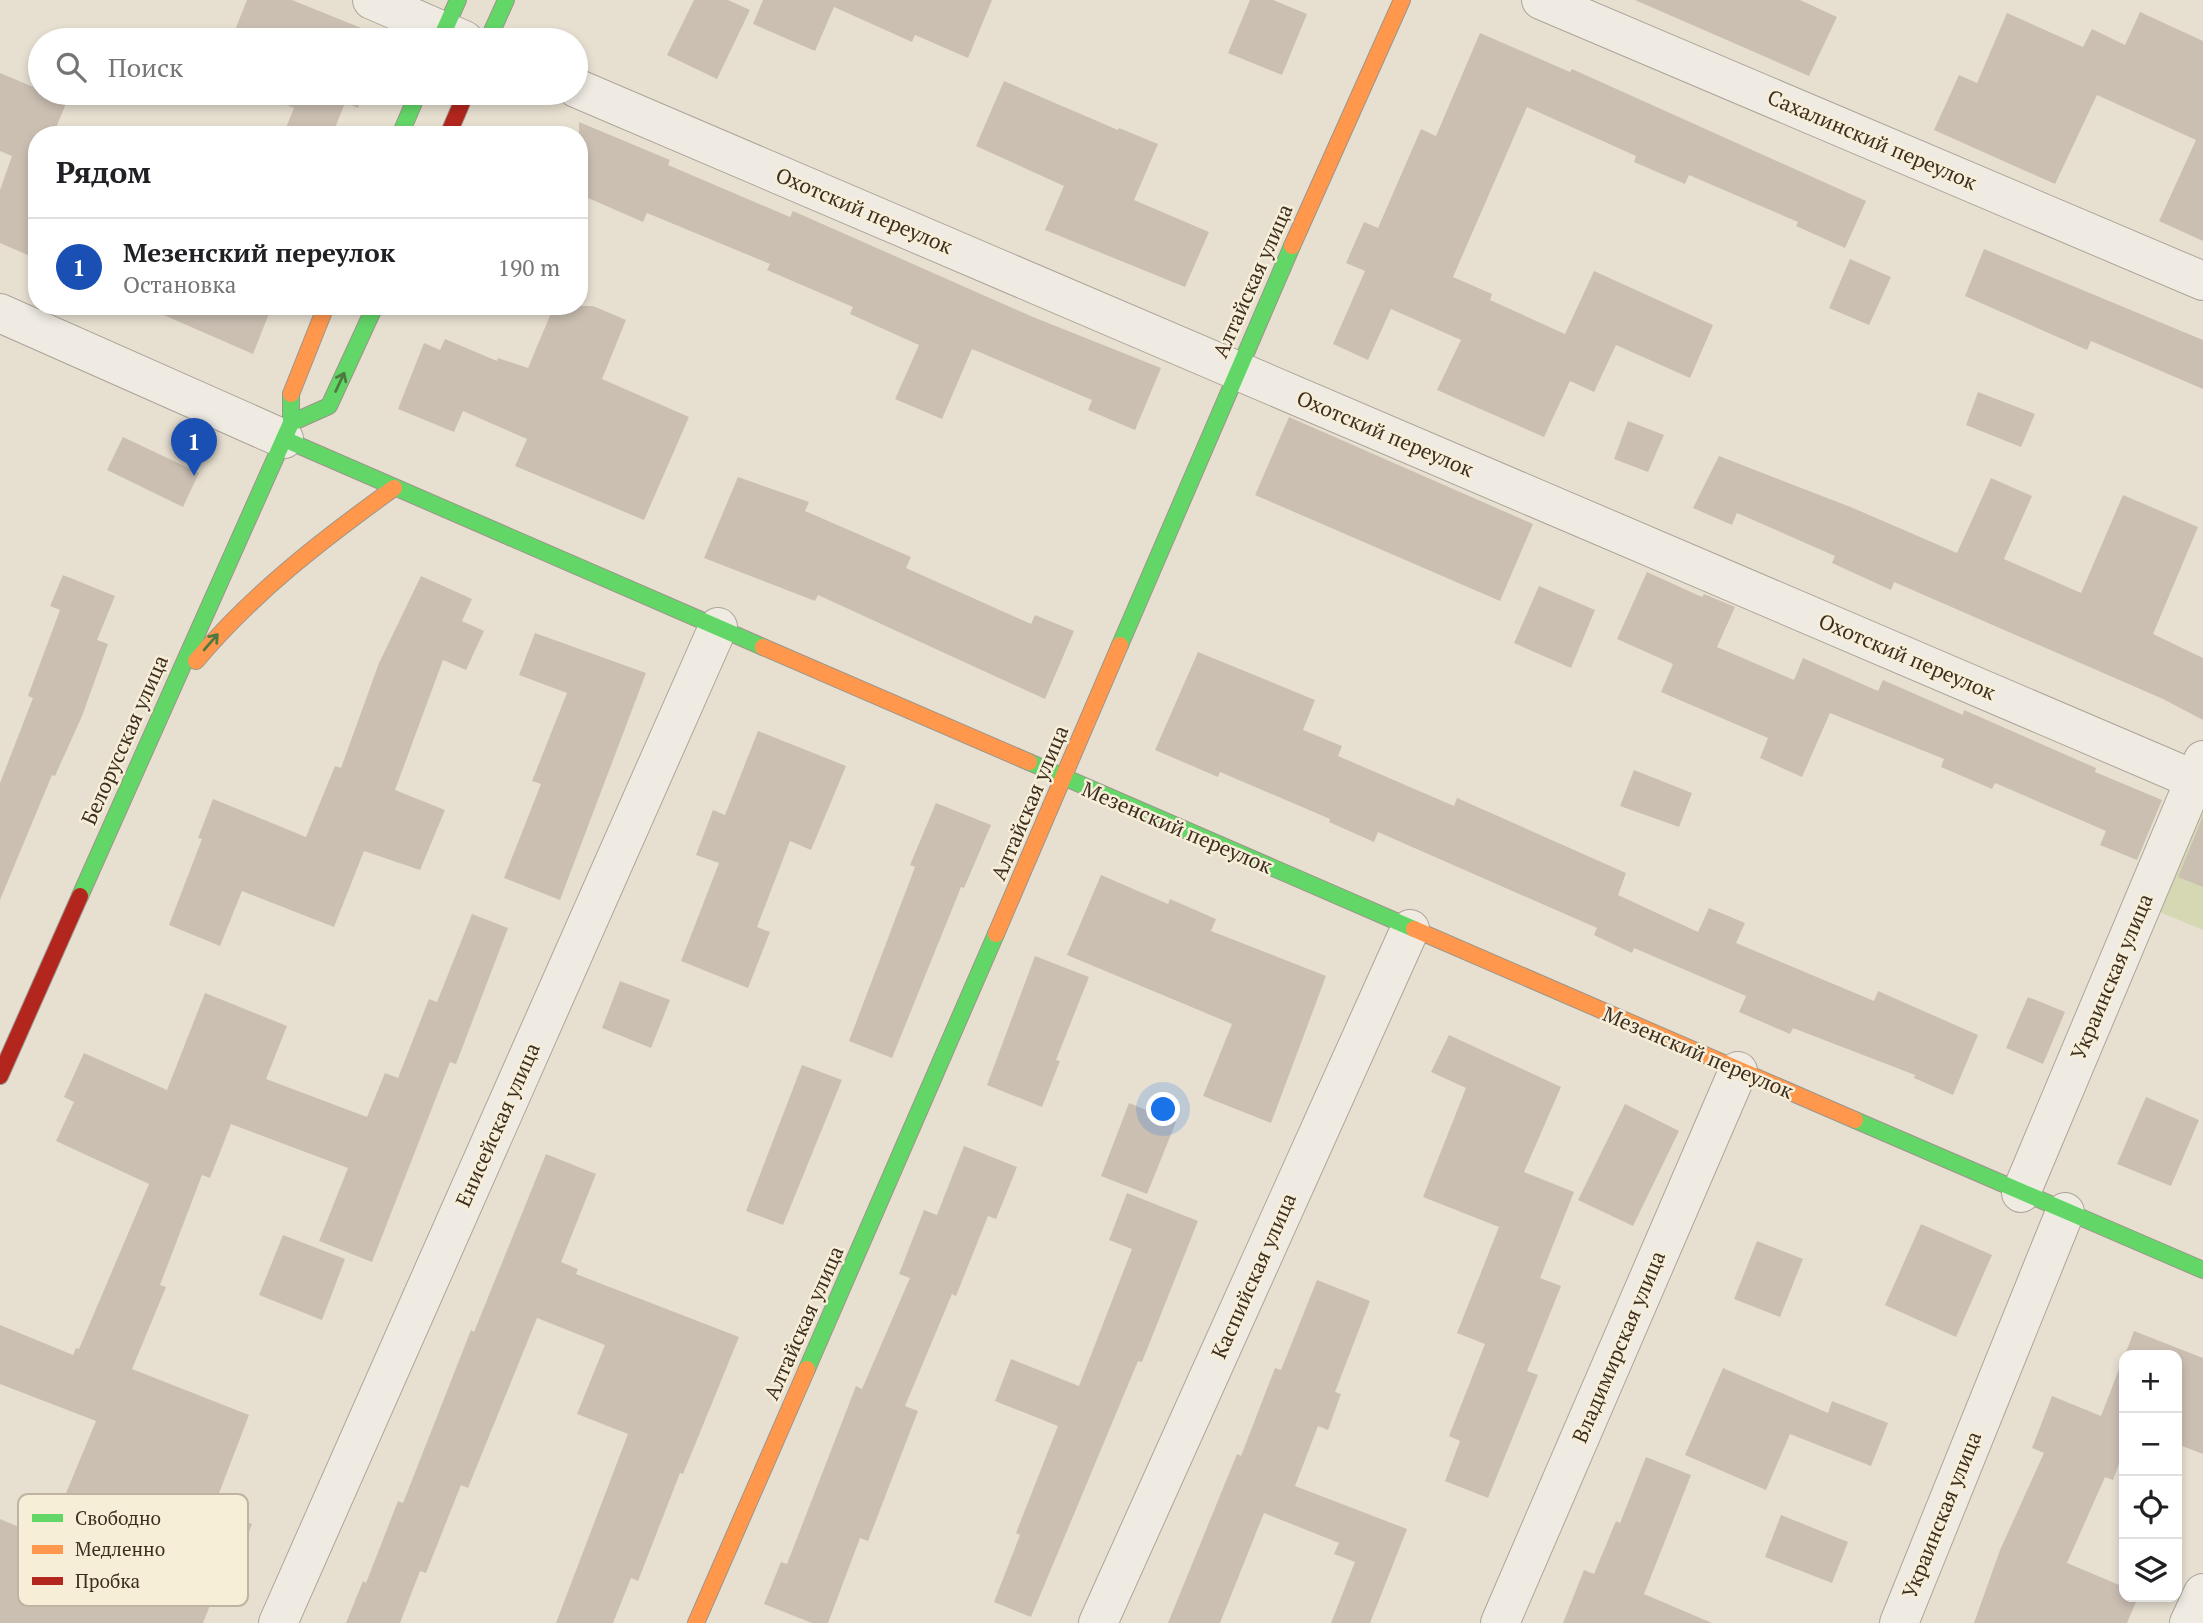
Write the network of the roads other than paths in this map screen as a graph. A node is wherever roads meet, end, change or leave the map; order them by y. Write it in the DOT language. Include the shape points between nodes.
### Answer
graph roads {
  1 [pos="372,0"];
  2 [pos="506,0"];
  3 [pos="1402,0"];
  4 [pos="1541,0"];
  5 [pos="451,28"];
  6 [pos="493,28"];
  7 [pos="588,93"];
  8 [pos="413,105"];
  9 [pos="461,105"];
  10 [pos="404,126"];
  11 [pos="452,126"];
  12 [pos="2203,281"];
  13 [pos="0,313"];
  14 [pos="322,315"];
  15 [pos="371,315"];
  16 [pos="1236,370"];
  17 [pos="288,431"];
  18 [pos="394,488"];
  19 [pos="718,627"];
  20 [pos="168,695"];
  21 [pos="2199,770"];
  22 [pos="1064,779"];
  23 [pos="1410,929"];
  24 [pos="1738,1070"];
  25 [pos="0,1076"];
  26 [pos="2021,1193"];
  27 [pos="2065,1212"];
  28 [pos="2203,1270"];
  29 [pos="2203,1593"];
  30 [pos="278,1623"];
  31 [pos="696,1623"];
  32 [pos="1098,1623"];
  33 [pos="1500,1623"];
  34 [pos="1899,1623"];
  35 [pos="2189,1623"];
  1 -- 5 [label="street"];
  2 -- 6 [label="street"];
  3 -- 16 [label="street, Алтайская улица"];
  4 -- 12 [label="street, Сахалинский переулок"];
  7 -- 16 [label="street, Охотский переулок"];
  8 -- 10 [label="street"];
  9 -- 11 [label="street"];
  13 -- 17 [label="street, Мезенский переулок"];
  14 -- 17 [label="street, Белорусская улица" via="291,391"];
  17 -- 15 [label="street, one-way" via="329,406"];
  16 -- 21 [label="street, Охотский переулок"];
  16 -- 22 [label="street, Алтайская улица"];
  17 -- 18 [label="street, Мезенский переулок"];
  17 -- 20 [label="street, Белорусская улица"];
  18 -- 19 [label="street, Мезенский переулок"];
  20 -- 18 [label="street, one-way" via="248,603"];
  19 -- 22 [label="street, Мезенский переулок"];
  19 -- 30 [label="street, Енисейская улица"];
  20 -- 25 [label="street, Белорусская улица"];
  21 -- 26 [label="street, Украинская улица"];
  22 -- 23 [label="street, Мезенский переулок"];
  22 -- 31 [label="street, Алтайская улица"];
  23 -- 24 [label="street, Мезенский переулок"];
  23 -- 32 [label="street, Каспийская улица"];
  24 -- 26 [label="street, Мезенский переулок"];
  24 -- 33 [label="street, Владимирская улица"];
  26 -- 27 [label="street, Мезенский переулок"];
  27 -- 28 [label="street, Мезенский переулок"];
  27 -- 34 [label="street, Украинская улица"];
  29 -- 35 [label="street"];
}
